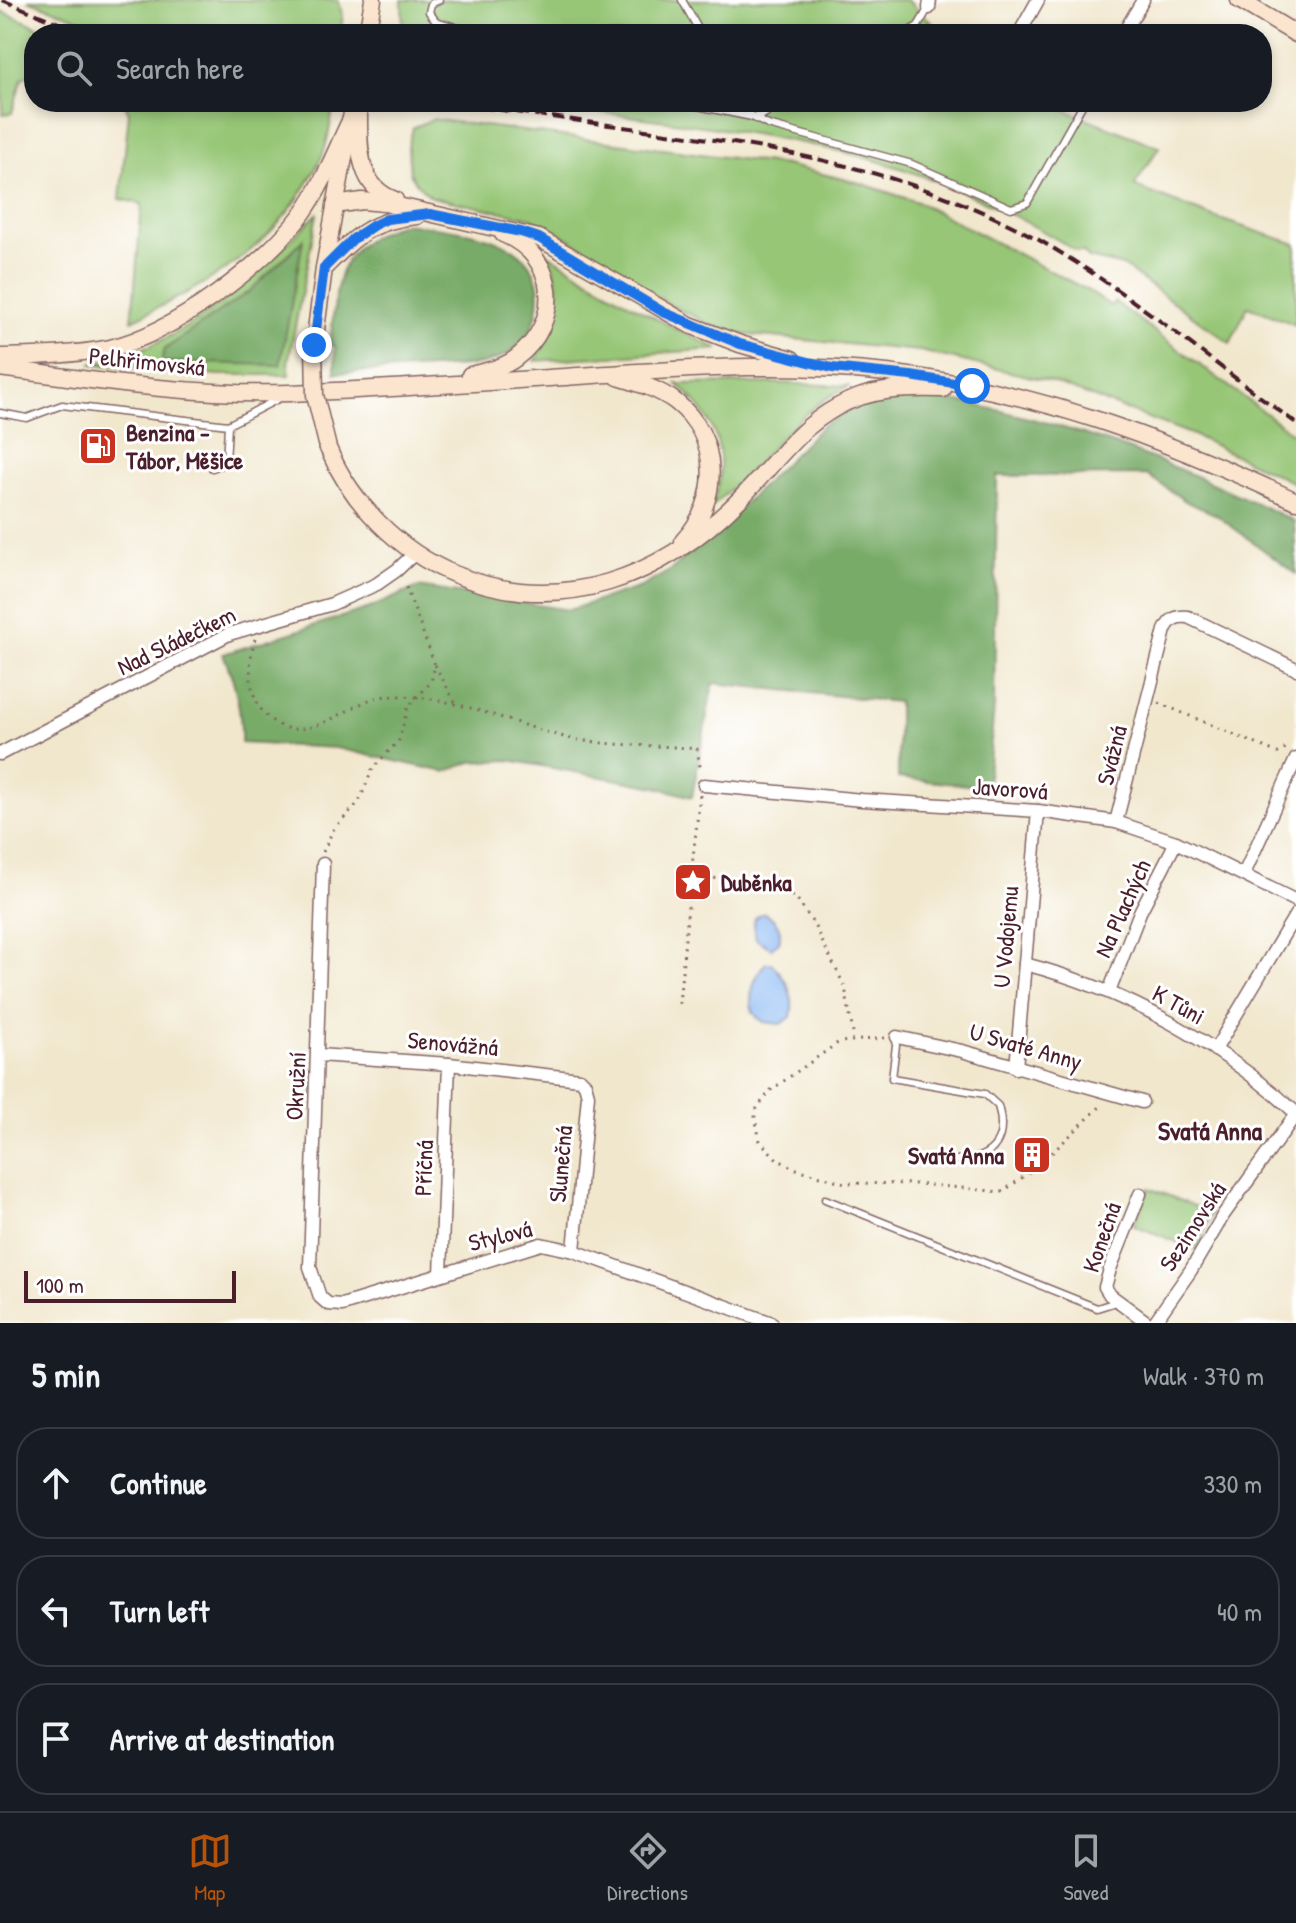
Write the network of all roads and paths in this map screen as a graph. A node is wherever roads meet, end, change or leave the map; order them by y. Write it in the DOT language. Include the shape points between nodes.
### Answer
graph roads {
  1 [pos="373,0"];
  2 [pos="439,0"];
  3 [pos="682,0"];
  4 [pos="1038,0"];
  5 [pos="1143,0"];
  6 [pos="1239,0"];
  7 [pos="930,4"];
  8 [pos="369,24"];
  9 [pos="446,24"];
  10 [pos="695,24"];
  11 [pos="919,24"];
  12 [pos="1025,24"];
  13 [pos="1129,24"];
  14 [pos="1296,34"];
  15 [pos="353,112"];
  16 [pos="357,112"];
  17 [pos="727,112"];
  18 [pos="749,112"];
  19 [pos="768,112"];
  20 [pos="1078,112"];
  21 [pos="752,117"];
  22 [pos="350,121"];
  23 [pos="335,205"];
  24 [pos="430,214"];
  25 [pos="483,225"];
  26 [pos="324,268"];
  27 [pos="0,357"];
  28 [pos="0,368"];
  29 [pos="832,368"];
  30 [pos="608,374"];
  31 [pos="416,386"];
  32 [pos="290,393"];
  33 [pos="1009,394"];
  34 [pos="0,413"];
  35 [pos="228,425"];
  36 [pos="212,468"];
  37 [pos="1296,501"];
  38 [pos="415,553"];
  39 [pos="671,554"];
  40 [pos="397,570"];
  41 [pos="261,625"];
  42 [pos="435,665"];
  43 [pos="1296,669"];
  44 [pos="416,697"];
  45 [pos="1148,698"];
  46 [pos="456,705"];
  47 [pos="0,754"];
  48 [pos="1294,756"];
  49 [pos="704,785"];
  50 [pos="1038,811"];
  51 [pos="1116,822"];
  52 [pos="1176,842"];
  53 [pos="323,864"];
  54 [pos="1244,874"];
  55 [pos="691,875"];
  56 [pos="1296,901"];
  57 [pos="1296,914"];
  58 [pos="1025,964"];
  59 [pos="1109,992"];
  60 [pos="679,1004"];
  61 [pos="897,1037"];
  62 [pos="854,1039"];
  63 [pos="1215,1050"];
  64 [pos="318,1055"];
  65 [pos="449,1064"];
  66 [pos="1016,1068"];
  67 [pos="583,1081"];
  68 [pos="1142,1102"];
  69 [pos="1103,1105"];
  70 [pos="1296,1114"];
  71 [pos="954,1160"];
  72 [pos="1140,1194"];
  73 [pos="825,1199"];
  74 [pos="574,1251"];
  75 [pos="441,1274"];
  76 [pos="1118,1302"];
  77 [pos="328,1304"];
  78 [pos="772,1323"];
  79 [pos="1151,1323"];
  1 -- 8 [label="main road"];
  2 -- 9 [label="lane" via="429,12"];
  3 -- 10 [label="lane"];
  4 -- 12 [label="street"];
  5 -- 13 [label="street"];
  6 -- 14 [label="main road"];
  7 -- 11 [label="lane"];
  15 -- 22 [label="main road"];
  16 -- 24 [label="main road" via="370,183 387,197"];
  17 -- 21 [label="lane"];
  18 -- 21 [label="lane"];
  19 -- 21 [label="lane"];
  20 -- 21 [label="lane" via="1027,203 1011,208 912,164"];
  22 -- 23 [label="main road"];
  22 -- 27 [label="main road" via="301,216 208,299 151,332 112,347"];
  23 -- 24 [label="main road" via="374,201"];
  23 -- 26 [label="main road"];
  24 -- 25 [label="main road"];
  24 -- 26 [label="main road" via="374,225"];
  25 -- 29 [label="main road" via="539,238 690,325"];
  25 -- 31 [label="main road" via="523,245 542,265 549,292 542,325 523,352 504,365"];
  26 -- 38 [label="main road, bridge" via="314,345 315,395 328,448 369,512"];
  28 -- 32 [label="main road, Pelhřimovská" via="172,390"];
  29 -- 30 [label="main road" via="746,366"];
  29 -- 33 [label="main road"];
  30 -- 31 [label="main road"];
  30 -- 39 [label="main road" via="674,400 697,426 709,451 707,499 689,535"];
  31 -- 32 [label="main road, Pelhřimovská"];
  32 -- 35 [label="lane"];
  33 -- 37 [label="main road" via="1161,441"];
  33 -- 39 [label="main road" via="888,390 839,406 799,436 716,522"];
  34 -- 35 [label="lane" via="27,418 62,405"];
  35 -- 36 [label="lane" via="226,463"];
  38 -- 39 [label="main road" via="470,580 529,593 605,584"];
  38 -- 40 [label="street, Nad Sládečkem"];
  40 -- 41 [label="street, Nad Sládečkem" via="332,604"];
  40 -- 42 [label="path"];
  41 -- 44 [label="path" via="250,654 251,683 261,710 281,726 297,730 376,697"];
  41 -- 47 [label="street, Nad Sládečkem" via="229,634"];
  42 -- 44 [label="path" via="431,682"];
  42 -- 46 [label="path"];
  43 -- 45 [label="street, Svážná" via="1188,617 1178,617 1165,630"];
  44 -- 46 [label="path"];
  44 -- 53 [label="path" via="399,740 376,764 359,802 333,830"];
  45 -- 48 [label="path"];
  45 -- 51 [label="street, Svážná"];
  46 -- 49 [label="path" via="597,743 697,749"];
  48 -- 54 [label="street"];
  49 -- 50 [label="street, Javorová"];
  49 -- 55 [label="path"];
  50 -- 51 [label="street, Javorová"];
  50 -- 58 [label="street, U Vodojemu"];
  51 -- 52 [label="street, Javorová"];
  52 -- 54 [label="street, Javorová"];
  52 -- 59 [label="street, Na Plachých" via="1140,912"];
  53 -- 64 [label="street, Okružní"];
  54 -- 56 [label="street, Javorová"];
  55 -- 60 [label="path"];
  55 -- 62 [label="path" via="778,887 802,905 845,987"];
  57 -- 63 [label="street"];
  58 -- 59 [label="street, K Tůni"];
  58 -- 66 [label="street, U Vodojemu"];
  59 -- 63 [label="street, K Tůni"];
  61 -- 62 [label="path"];
  61 -- 66 [label="street, U Svaté Anny"];
  61 -- 71 [label="lane" via="892,1078 985,1094 998,1106 999,1130 990,1152 974,1160"];
  62 -- 69 [label="path" via="839,1042 771,1090 757,1108 760,1141 793,1168 845,1183 1002,1192 1036,1168"];
  63 -- 70 [label="street, K Tůni"];
  64 -- 65 [label="street, Senovážná"];
  64 -- 77 [label="street, Okružní" via="310,1267 316,1291"];
  65 -- 67 [label="street, Senovážná"];
  65 -- 75 [label="street, Příčná"];
  66 -- 68 [label="street, U Svaté Anny"];
  67 -- 74 [label="street, Slunečná" via="588,1095"];
  70 -- 79 [label="street, Sezimovská"];
  72 -- 76 [label="street, Konečná" via="1105,1287"];
  73 -- 76 [label="lane" via="1097,1308"];
  74 -- 75 [label="street, Stylová" via="541,1244"];
  74 -- 78 [label="street, Stylová"];
  75 -- 77 [label="street, Stylová" via="342,1305"];
  76 -- 79 [label="street, Konečná"];
}
